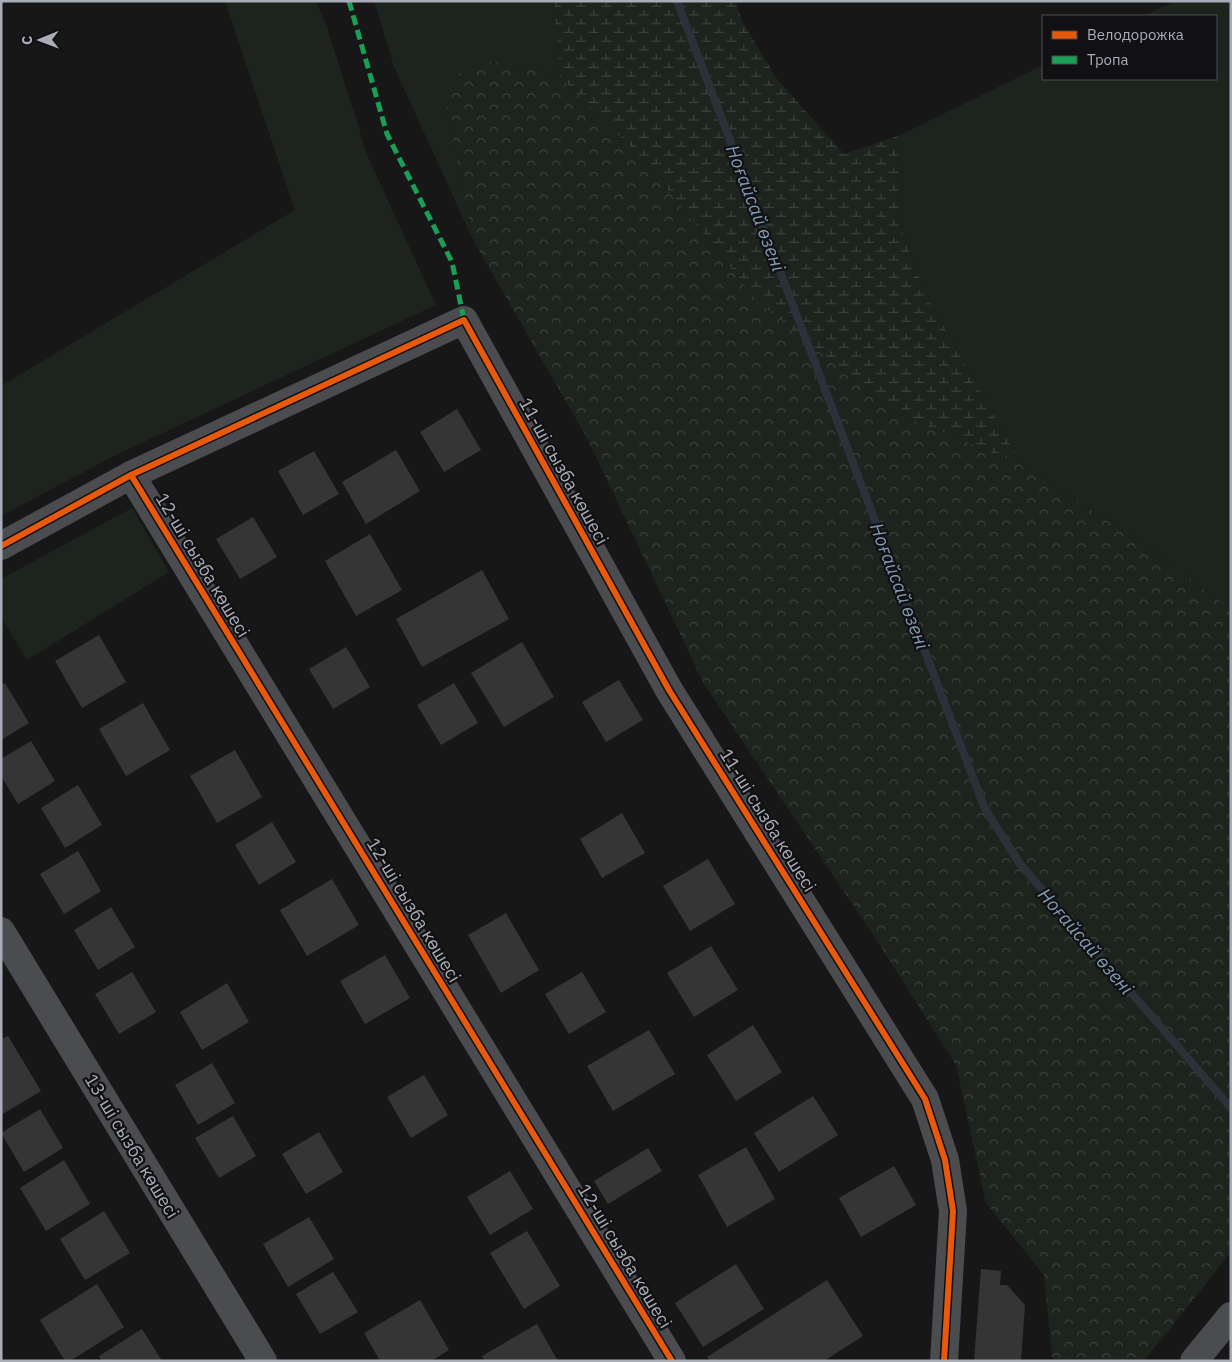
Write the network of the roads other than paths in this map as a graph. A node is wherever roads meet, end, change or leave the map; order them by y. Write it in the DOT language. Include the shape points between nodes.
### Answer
graph roads {
  1 [pos="131,475"];
  2 [pos="1,546"];
  3 [pos="1,931"];
  4 [pos="1231,1316"];
  5 [pos="263,1361"];
  6 [pos="672,1361"];
  7 [pos="944,1361"];
  8 [pos="1194,1361"];
  1 -- 2 [label="street"];
  1 -- 6 [label="street, 12-ші сызба көшесі"];
  1 -- 7 [label="street, 11-ші сызба көшесі" via="464,320 669,690 925,1099 945,1160 953,1211"];
  3 -- 5 [label="street, 13-ші сызба көшесі"];
  4 -- 8 [label="street"];
}
